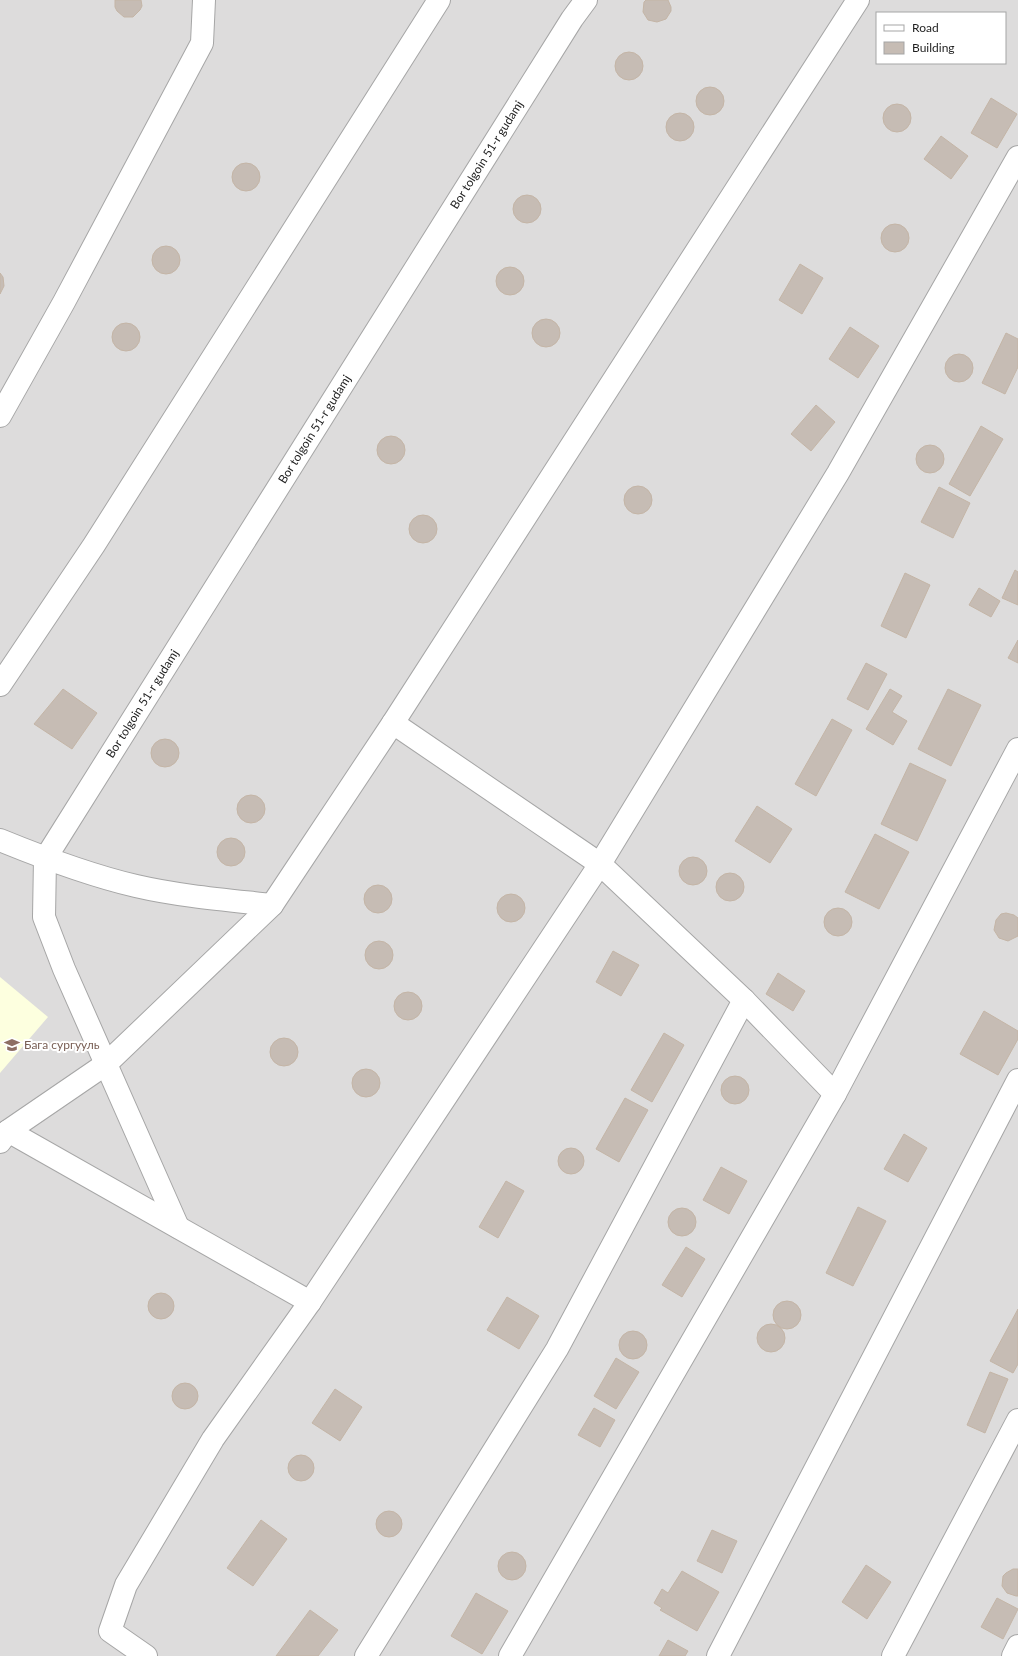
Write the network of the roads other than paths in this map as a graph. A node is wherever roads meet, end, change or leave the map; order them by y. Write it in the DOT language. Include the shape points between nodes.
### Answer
graph roads {
  1 [pos="204,0"];
  2 [pos="439,0"];
  3 [pos="586,0"];
  4 [pos="858,0"];
  5 [pos="1018,157"];
  6 [pos="0,416"];
  7 [pos="0,684"];
  8 [pos="393,723"];
  9 [pos="1018,749"];
  10 [pos="0,840"];
  11 [pos="45,859"];
  12 [pos="600,864"];
  13 [pos="272,904"];
  14 [pos="744,1000"];
  15 [pos="106,1064"];
  16 [pos="1018,1080"];
  17 [pos="835,1094"];
  18 [pos="4,1136"];
  19 [pos="178,1227"];
  20 [pos="310,1302"];
  21 [pos="1018,1420"];
  22 [pos="1018,1646"];
  23 [pos="146,1656"];
  24 [pos="366,1656"];
  25 [pos="510,1656"];
  26 [pos="718,1656"];
  27 [pos="893,1656"];
  28 [pos="1013,1656"];
  1 -- 6 [label="street" via="202,42 64,302"];
  2 -- 7 [label="street" via="94,545"];
  3 -- 11 [label="street, Bor tolgoin 51-r gudamj" via="563,32"];
  4 -- 8 [label="street"];
  5 -- 12 [label="street" via="838,473"];
  8 -- 12 [label="street"];
  8 -- 13 [label="street"];
  9 -- 17 [label="street"];
  10 -- 11 [label="street"];
  11 -- 13 [label="street" via="136,886 203,897"];
  11 -- 15 [label="street" via="44,917"];
  12 -- 14 [label="street"];
  12 -- 20 [label="street"];
  13 -- 15 [label="street"];
  14 -- 17 [label="street"];
  14 -- 24 [label="street" via="557,1350"];
  15 -- 18 [label="street"];
  15 -- 19 [label="street"];
  16 -- 26 [label="street"];
  17 -- 25 [label="street"];
  18 -- 19 [label="street"];
  19 -- 20 [label="street"];
  20 -- 23 [label="street" via="213,1439 126,1585 110,1631"];
  21 -- 27 [label="street"];
  22 -- 28 [label="street"];
}
